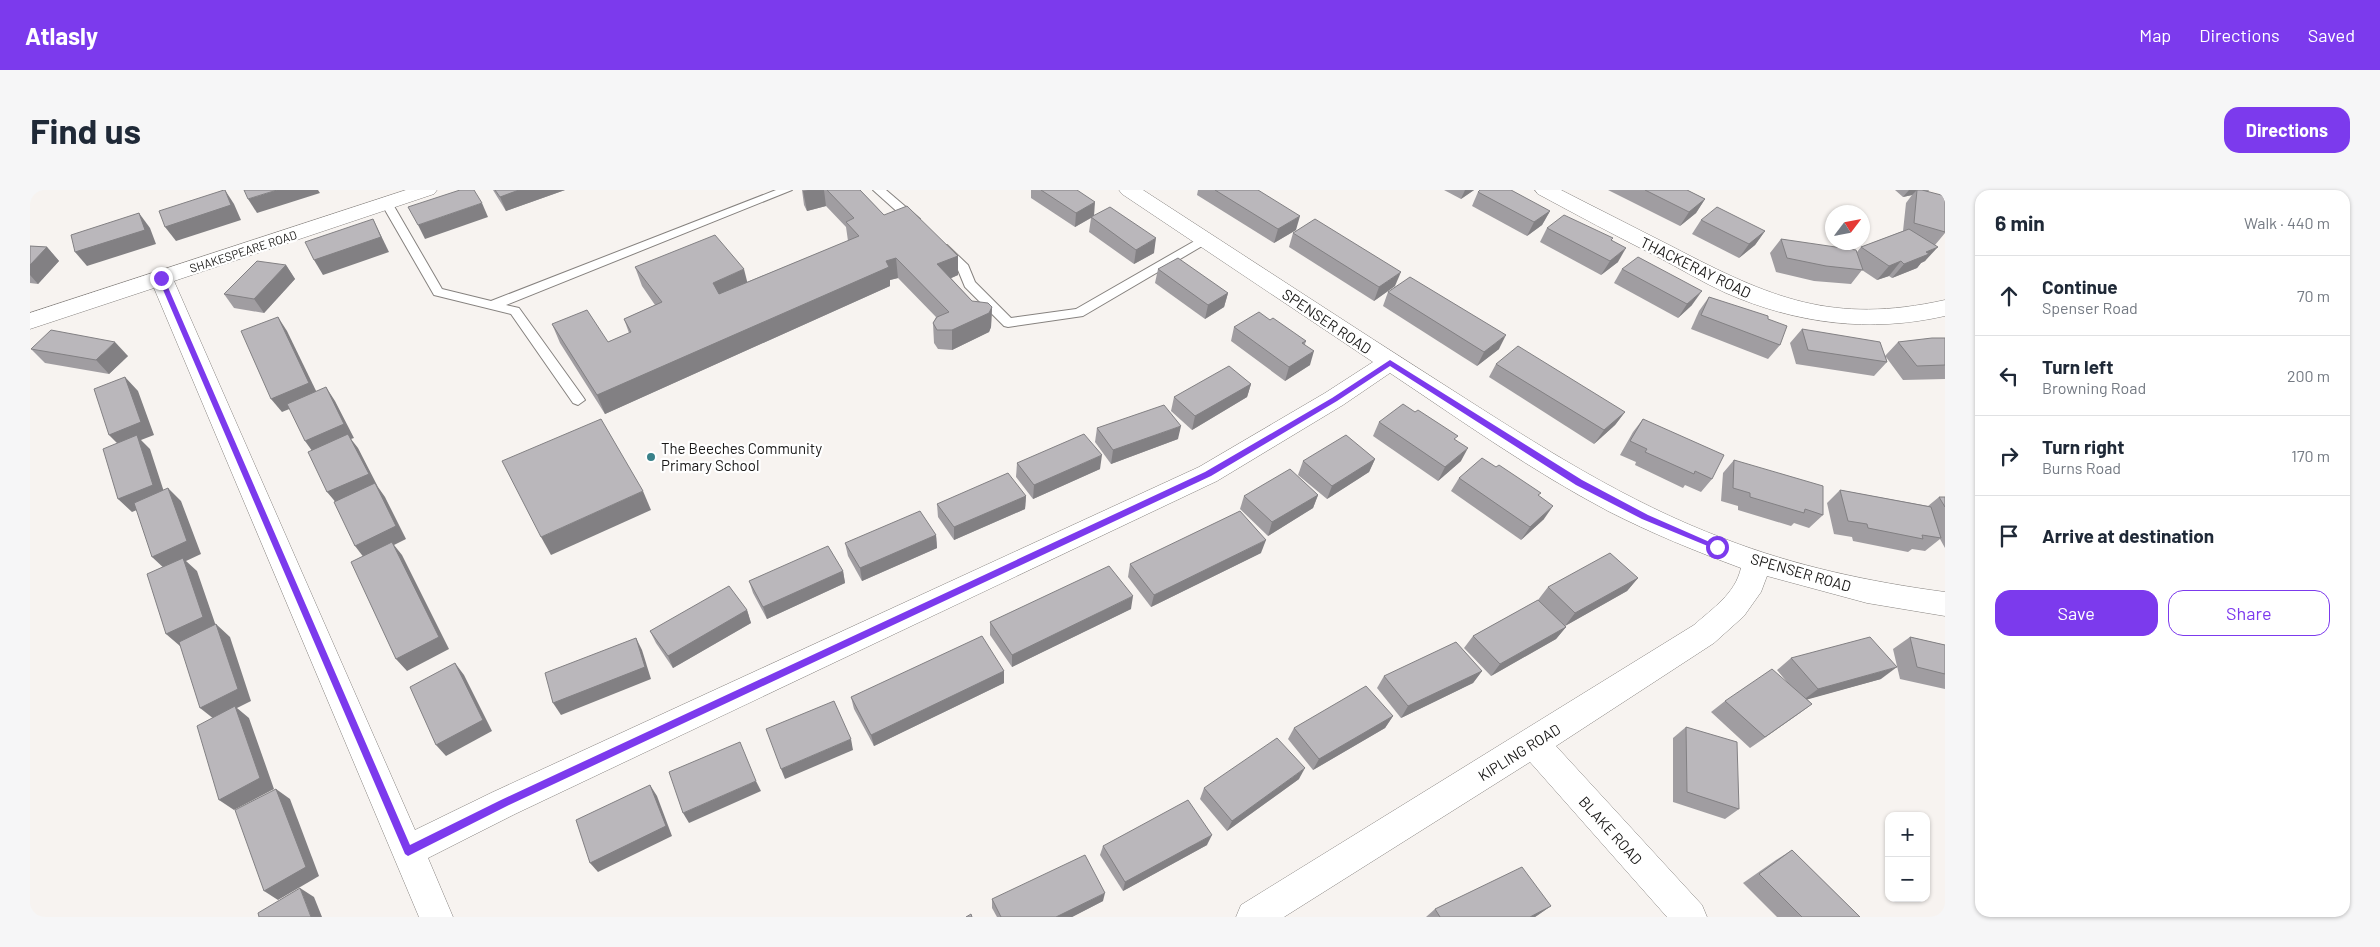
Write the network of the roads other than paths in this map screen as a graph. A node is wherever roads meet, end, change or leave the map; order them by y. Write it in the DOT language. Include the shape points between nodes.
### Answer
graph roads {
  1 [pos="427,190"];
  2 [pos="786,190"];
  3 [pos="879,190"];
  4 [pos="1129,190"];
  5 [pos="1545,190"];
  6 [pos="387,203"];
  7 [pos="922,228"];
  8 [pos="1205,239"];
  9 [pos="936,241"];
  10 [pos="161,278"];
  11 [pos="493,306"];
  12 [pos="1945,308"];
  13 [pos="30,321"];
  14 [pos="1390,362"];
  15 [pos="578,400"];
  16 [pos="1756,560"];
  17 [pos="1945,604"];
  18 [pos="1533,744"];
  19 [pos="408,851"];
  20 [pos="436,917"];
  21 [pos="1253,917"];
  22 [pos="1690,917"];
  1 -- 6 [label="street, SHAKESPEARE ROAD"];
  2 -- 11 [label="lane"];
  3 -- 7 [label="lane"];
  4 -- 8 [label="street, SPENSER ROAD"];
  5 -- 12 [label="street, THACKERAY ROAD" via="1728,285 1769,302 1866,318 1904,317"];
  6 -- 10 [label="street, SHAKESPEARE ROAD"];
  6 -- 11 [label="lane" via="438,292"];
  8 -- 9 [label="lane" via="1079,313 1008,324 970,284 964,268"];
  8 -- 14 [label="street, SPENSER ROAD"];
  10 -- 13 [label="street, SHAKESPEARE ROAD"];
  10 -- 19 [label="street"];
  11 -- 15 [label="lane" via="515,310"];
  14 -- 16 [label="street, SPENSER ROAD" via="1614,502 1683,533"];
  14 -- 19 [label="street" via="1208,474"];
  16 -- 17 [label="street, SPENSER ROAD" via="1844,585"];
  16 -- 18 [label="street, KIPLING ROAD" via="1751,584 1720,622"];
  18 -- 21 [label="street, KIPLING ROAD"];
  18 -- 22 [label="street, BLAKE ROAD"];
  19 -- 20 [label="street"];
}
